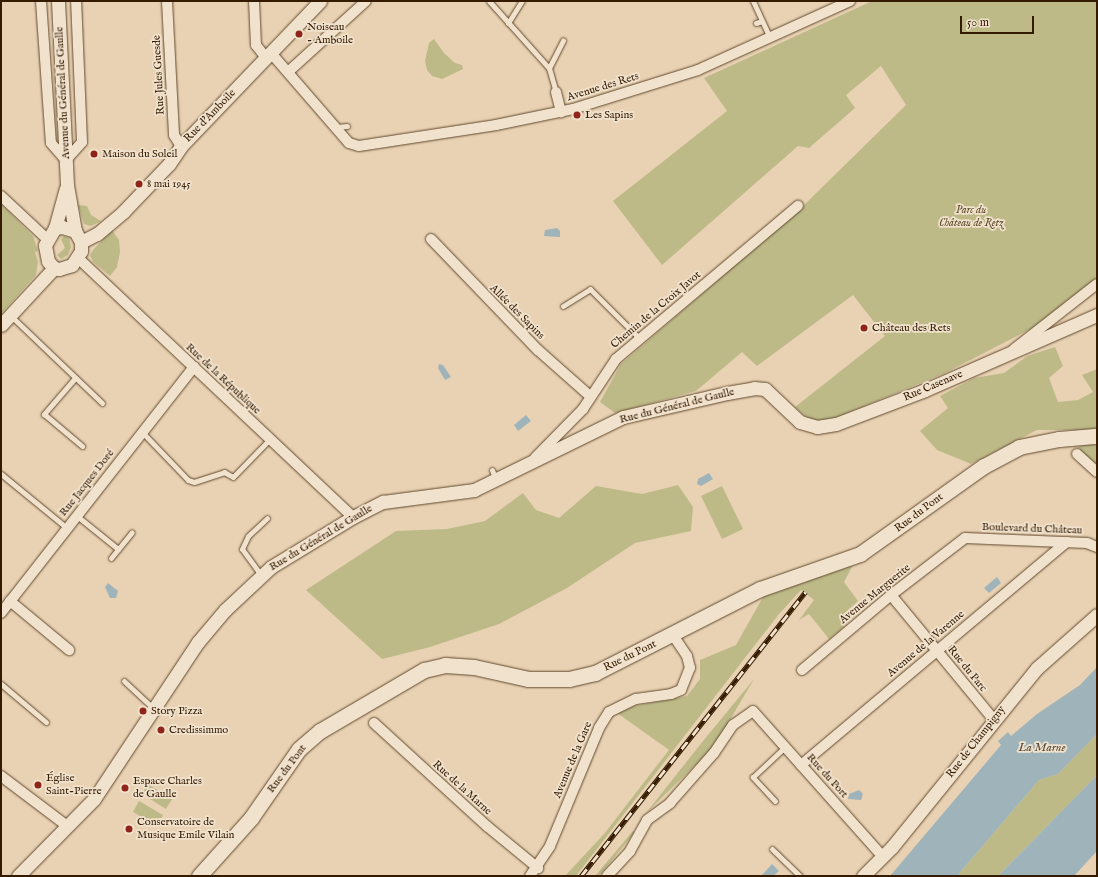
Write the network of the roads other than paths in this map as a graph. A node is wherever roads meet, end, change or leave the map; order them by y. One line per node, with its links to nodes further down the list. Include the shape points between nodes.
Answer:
1 (41, 1): 25 (street, via 51,144)
2 (58, 1): 25 (street, Avenue du Général de Gaulle)
3 (76, 1): 25 (street, via 82,142)
4 (167, 1): 24 (street, Rue Jules Guesde, via 174,135)
5 (254, 1): 17 (street, via 256,45)
6 (320, 1): 17 (street, Rue d'Amboile)
7 (366, 1): 19 (street)
8 (489, 1): 13 (lane)
9 (522, 1): 13 (lane)
10 (753, 1): 12 (lane)
11 (850, 1): 15 (street, Avenue des Rets)
12 (762, 21): 14 (lane); 15 (lane)
13 (508, 23): 18 (lane)
14 (756, 23)
15 (770, 39): 21 (street, Avenue des Rets, via 678,78)
16 (563, 40): 18 (lane)
17 (268, 55): 19 (street); 24 (street, Rue d'Amboile)
18 (549, 68): 20 (lane)
19 (288, 72): 23 (street)
20 (556, 92): 21 (street)
21 (561, 112): 23 (street, Avenue des Rets, via 496,125 359,146 349,143)
22 (347, 126): 23 (lane)
23 (336, 128)
24 (180, 146): 30 (street, Rue d'Amboile, via 169,164 123,212 97,234)
25 (66, 160): 26 (street, Avenue du Général de Gaulle)
26 (67, 185): 29 (street, Avenue du Général de Gaulle); 30 (street, Avenue du Général de Gaulle)
27 (1, 196): 29 (street)
28 (798, 206): 38 (street, Chemin de la Croix Javot)
29 (51, 234): 30 (street, via 68,228); 33 (street, via 45,252)
30 (78, 236): 32 (street)
31 (430, 240): 42 (street, Allée des Sapins, via 538,350)
32 (78, 258): 33 (street, via 64,269); 40 (street, Rue de la République)
33 (54, 268): 37 (street)
34 (1097, 284): 39 (street, via 1015,346)
35 (563, 306): 38 (lane, via 590,289)
36 (1097, 314): 39 (street, Rue Casenave)
37 (5, 320): 41 (lane)
38 (640, 339): 42 (street, Chemin de la Croix Javot, via 616,359)
39 (1013, 353): 43 (street, Rue Casenave, via 836,424 817,427 800,422)
40 (194, 367): 45 (street, Rue Jacques Doré); 47 (street, Rue de la République)
41 (75, 378): 44 (lane); 48 (lane, via 44,414)
42 (590, 396): 50 (street, Chemin de la Croix Javot, via 584,409)
43 (773, 396): 50 (street, Rue du Général de Gaulle, via 765,389 754,388 624,417)
44 (102, 403)
45 (142, 432): 47 (lane, via 188,480 194,482 224,472 233,476); 53 (street, Rue Jacques Doré)
46 (1097, 436): 68 (main road, Rue du Pont, via 1059,438 1019,448 980,468 860,554 760,589)
47 (270, 439): 54 (street, Rue de la République)
48 (82, 446)
49 (1077, 454): 51 (street)
50 (528, 464): 54 (street, Rue du Général de Gaulle, via 494,475 460,493 383,502)
51 (1097, 472)
52 (1, 474): 56 (lane)
53 (77, 516): 56 (street, Rue Jacques Doré); 61 (lane)
54 (353, 516): 63 (street, Rue du Général de Gaulle)
55 (267, 518): 63 (lane, via 248,536 242,549)
56 (67, 528): 65 (street, Rue Jacques Doré)
57 (132, 532): 61 (lane)
58 (965, 538): 59 (street, Boulevard du Château); 64 (street, Avenue Marguerite)
59 (1068, 542): 60 (street, Boulevard du Château); 70 (street, Avenue de la Varenne)
60 (1097, 546)
61 (118, 549): 62 (lane)
62 (111, 558)
63 (261, 574): 74 (street, Rue du Général de Gaulle, via 224,610 198,642)
64 (890, 595): 70 (street, Rue du Parc); 71 (street, Avenue Marguerite)
65 (10, 601): 66 (street, Rue Jacques Doré); 69 (street)
66 (1, 613)
67 (1097, 615): 75 (street, Rue de Champigny, via 1046,658)
68 (673, 634): 85 (street, Avenue de la Gare, via 687,656 690,668 681,690 636,699 609,712 599,728 550,846); 87 (main road, Rue du Pont, via 595,673 568,679 528,679 474,667 445,664 417,673 320,731 299,750 251,818)
69 (69, 650)
70 (937, 651): 75 (street, Rue du Parc); 79 (street, Avenue de la Varenne)
71 (802, 670)
72 (124, 681): 74 (lane)
73 (1, 684): 76 (lane)
74 (153, 708): 82 (street, Rue du Général de Gaulle, via 94,799)
75 (994, 720): 84 (street, Rue de Champigny)
76 (46, 722)
77 (374, 724): 85 (street, Rue de la Marne, via 482,822)
78 (785, 747): 79 (street, Rue du Port); 81 (lane, via 753,777); 89 (street, Rue du Port, via 753,711 733,725 714,753 670,803 646,820 630,851)
79 (801, 765): 84 (street, Rue du Port)
80 (1, 776): 82 (street)
81 (775, 801)
82 (67, 826): 86 (street, Rue du Général de Gaulle)
83 (772, 849): 90 (lane)
84 (883, 858): 91 (street, Rue de Champigny)
85 (538, 868): 88 (street, Avenue de la Gare)
86 (18, 876)
87 (199, 876)
88 (530, 876)
89 (608, 876)
90 (800, 876)
91 (863, 876)

